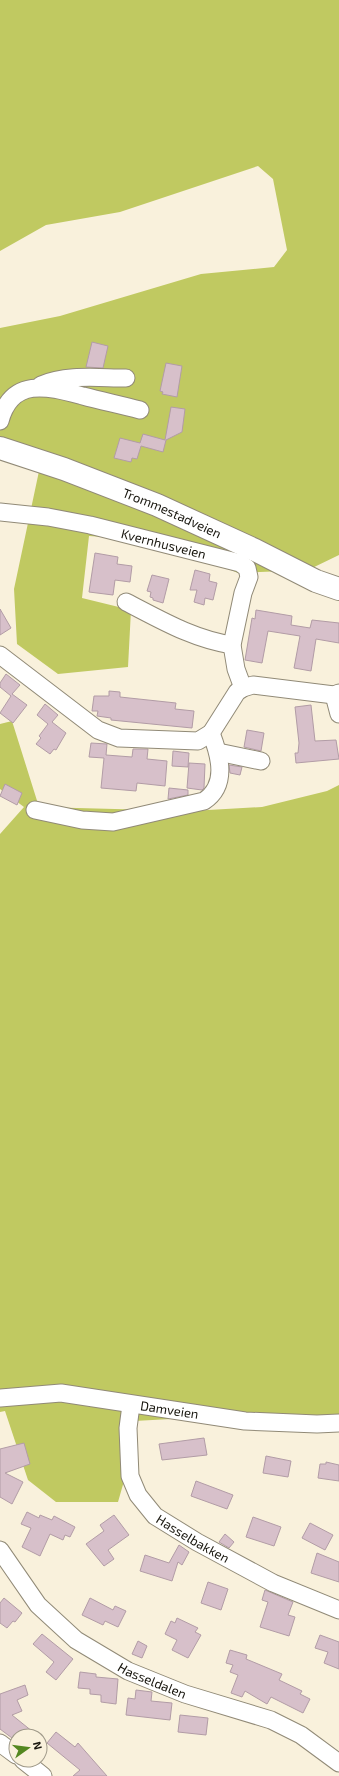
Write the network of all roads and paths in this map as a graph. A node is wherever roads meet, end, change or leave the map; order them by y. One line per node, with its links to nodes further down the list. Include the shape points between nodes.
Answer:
1 (126, 378): 2 (street, via 68,378)
2 (37, 387): 3 (street); 4 (street, via 56,389)
3 (3, 401): 5 (street)
4 (140, 410)
5 (0, 421)
6 (0, 448): 8 (main road, Trommestadveien, via 64,469 157,505 316,581)
7 (0, 512): 10 (street, Kvernhusveien, via 90,525 240,563 247,568 248,577)
8 (339, 589)
9 (126, 602): 10 (street, via 186,632 214,642)
10 (232, 645): 12 (street, Kvernhusveien, via 236,669)
11 (0, 656): 15 (street, via 98,730 119,738 198,741)
12 (243, 688): 13 (street, via 262,685); 15 (street, via 232,699)
13 (337, 694): 14 (street)
14 (339, 714)
15 (211, 733): 16 (street)
16 (218, 752): 17 (street); 18 (street, via 221,766 218,786 212,796 204,801 113,822 82,820)
17 (261, 761)
18 (35, 810)
19 (0, 1398): 20 (street, Damveien, via 61,1393)
20 (131, 1405): 21 (street, Damveien, via 245,1421); 23 (street, Hasselbakken, via 128,1428 130,1476 138,1495 155,1516 196,1542 273,1583)
21 (339, 1423)
22 (0, 1550): 24 (street, Hasseldalen, via 38,1605 76,1640 128,1671 184,1694 271,1720 301,1735)
23 (339, 1610)
24 (339, 1763)
25 (33, 1768): 26 (street)
26 (43, 1776)

